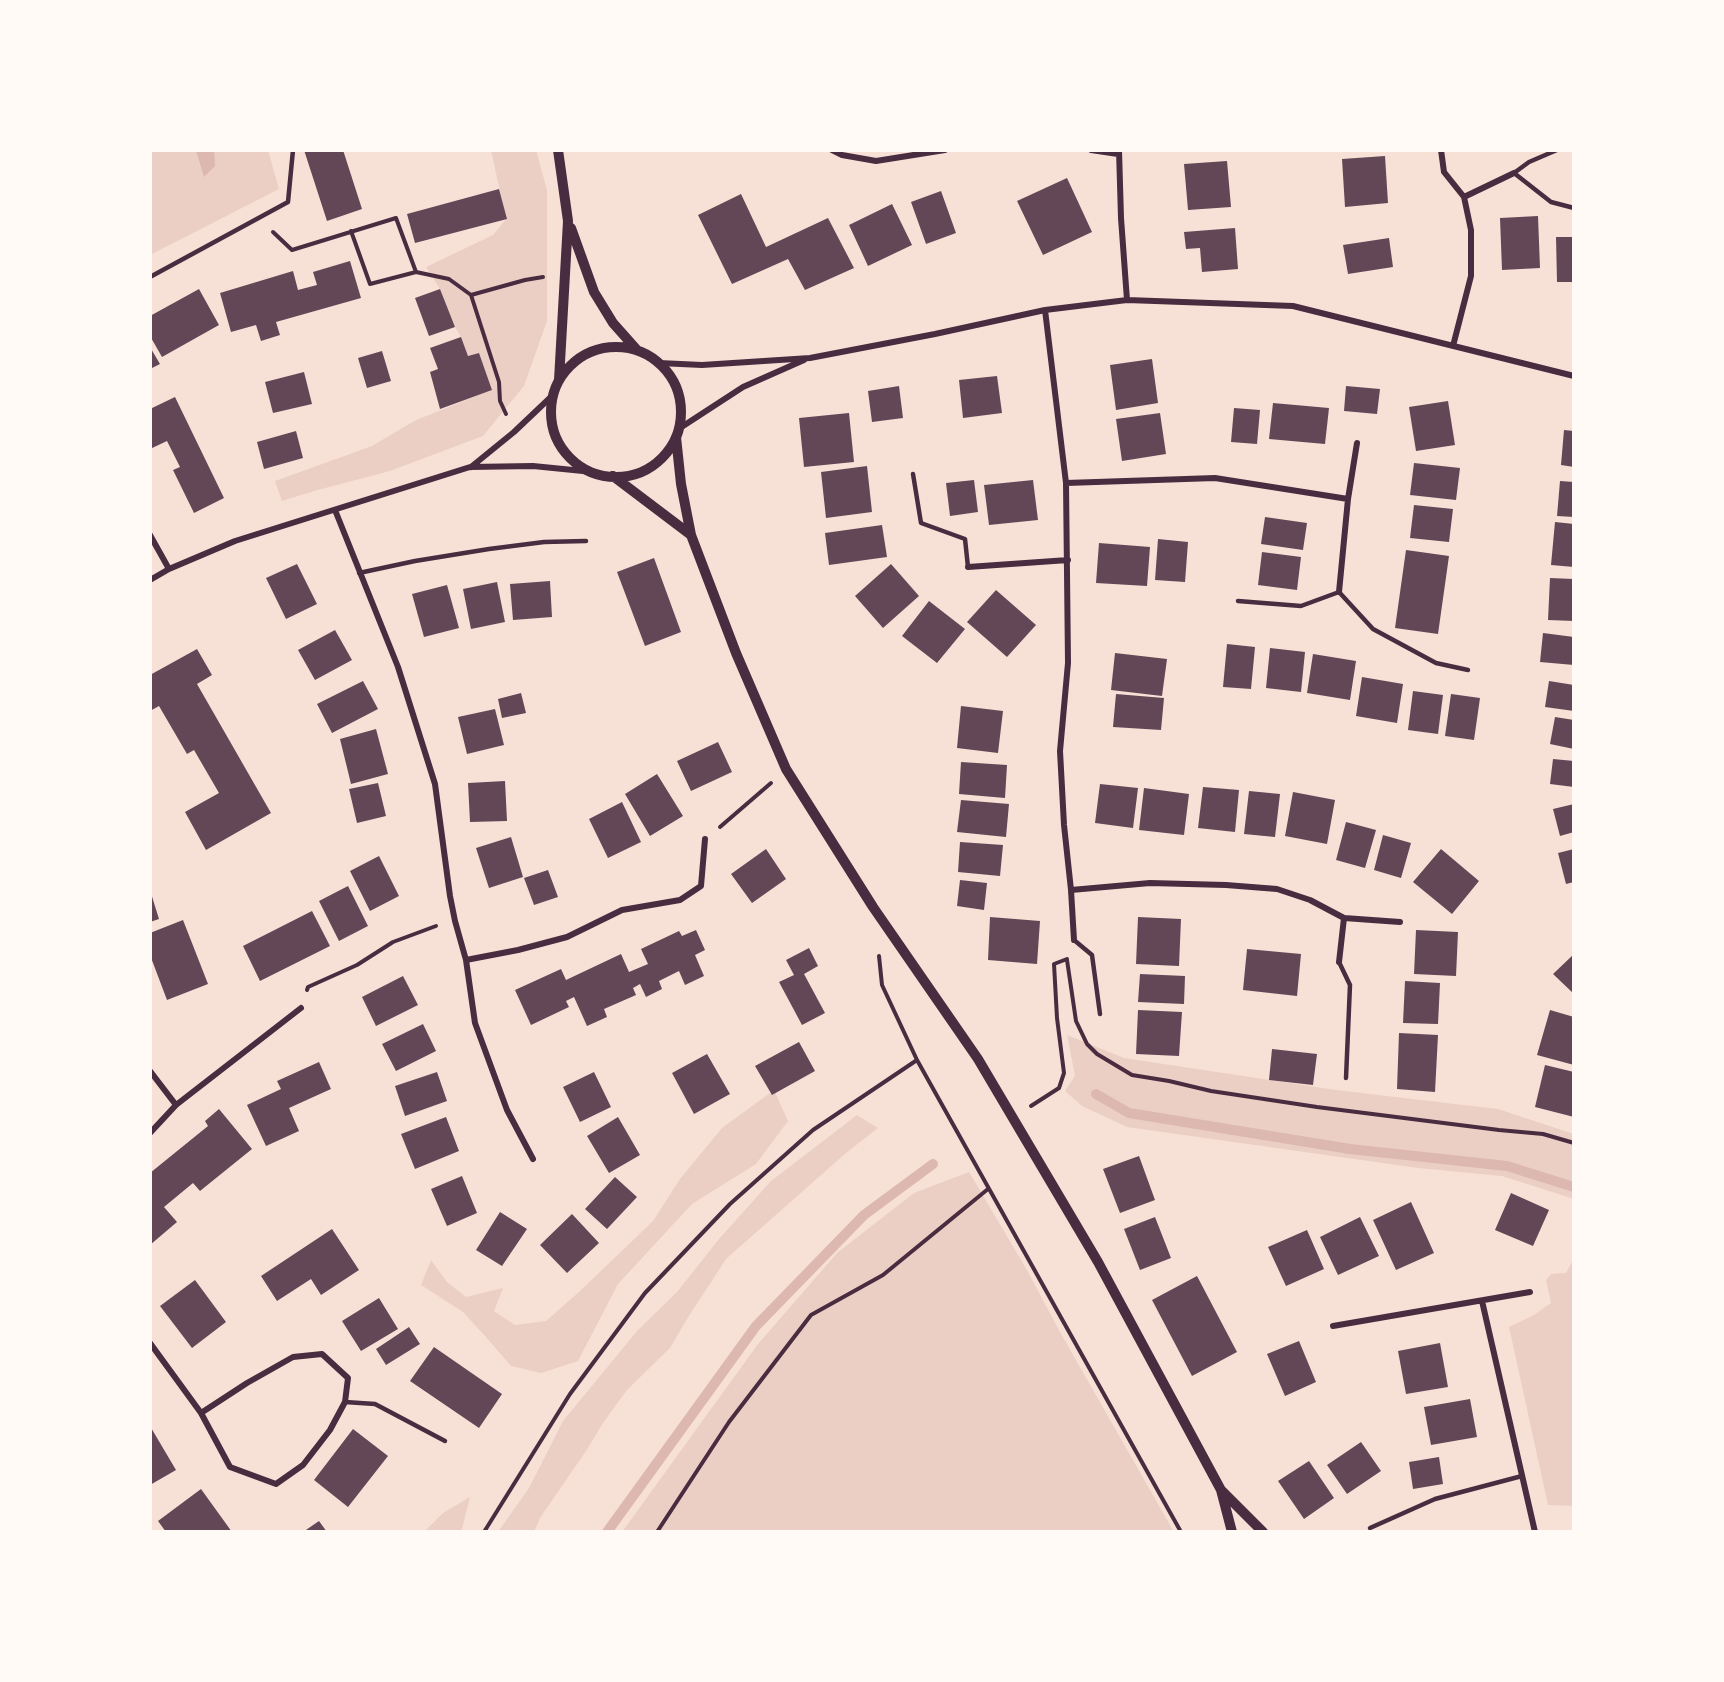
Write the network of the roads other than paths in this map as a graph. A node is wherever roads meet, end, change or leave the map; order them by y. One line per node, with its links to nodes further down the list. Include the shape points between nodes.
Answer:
1 (293, 150): 13 (lane, via 288,202)
2 (558, 150): 12 (street)
3 (832, 150): 4 (street, via 876,161)
4 (945, 150)
5 (1091, 150): 8 (street)
6 (1441, 150): 10 (street, via 1444,172)
7 (1557, 150): 9 (lane)
8 (1119, 152): 14 (street)
9 (1514, 173): 10 (street); 11 (lane, via 1551,202)
10 (1464, 196): 16 (street, via 1472,230 1471,276)
11 (1574, 208)
12 (568, 221): 17 (street, via 594,292 613,323); 21 (street)
13 (150, 277)
14 (1127, 300): 15 (street); 16 (street, via 1293,306)
15 (1045, 310): 18 (street); 29 (street)
16 (1453, 346): 20 (street)
17 (637, 350): 19 (street); 21 (street, via 594,350 581,356)
18 (810, 358): 19 (street, via 702,365); 23 (street, via 743,387)
19 (659, 363): 23 (street, via 678,389 682,416)
20 (1574, 375)
21 (559, 380): 22 (street)
22 (553, 394): 25 (street); 26 (street, via 551,416 556,436 567,454)
23 (678, 433): 28 (street, via 653,466 634,474); 33 (street, via 681,484)
24 (1358, 442): 30 (street)
25 (470, 467): 26 (street, via 533,466); 31 (street)
26 (593, 472): 28 (street)
27 (913, 474): 36 (lane, via 921,523 965,539)
28 (613, 476): 33 (street)
29 (1066, 483): 30 (street, via 1215,478); 35 (street)
30 (1348, 499): 40 (street)
31 (335, 510): 37 (street, via 235,541); 38 (street)
32 (150, 535): 37 (street)
33 (691, 535): 65 (street, via 786,769 867,897 978,1059 1098,1262)
34 (586, 541): 38 (lane, via 489,549)
35 (1068, 560): 36 (street); 44 (street, via 1068,663 1060,751)
36 (968, 567)
37 (169, 569): 39 (street)
38 (359, 573): 48 (street, via 398,667 435,784 455,921)
39 (150, 580)
40 (1339, 592): 41 (lane, via 1301,606); 42 (lane, via 1373,630 1436,663)
41 (1238, 601)
42 (1468, 670)
43 (705, 839): 48 (street, via 701,886 680,900 622,910 567,936)
44 (1071, 890): 45 (street, via 1150,884 1277,889 1310,900); 47 (street)
45 (1344, 918): 46 (street); 49 (street)
46 (1400, 922)
47 (1074, 940): 51 (lane, via 1092,955)
48 (466, 960): 56 (street, via 475,1023 507,1110)
49 (1339, 962): 53 (lane, via 1350,985)
50 (301, 1008): 54 (street)
51 (1100, 1014)
52 (150, 1071): 54 (street)
53 (1346, 1078)
54 (176, 1105): 55 (street)
55 (150, 1133)
56 (533, 1159)
57 (1530, 1292): 58 (street)
58 (1482, 1300): 59 (street); 64 (street)
59 (1333, 1326)
60 (150, 1343): 62 (street)
61 (345, 1401): 62 (street, via 348,1378 322,1354 293,1356); 62 (street, via 330,1430 303,1465 276,1484 230,1467); 63 (lane, via 375,1404)
62 (201, 1413)
63 (445, 1441)
64 (1522, 1476): 66 (lane, via 1434,1499); 69 (street)
65 (1221, 1490): 67 (street); 68 (street)
66 (1370, 1528)
67 (1232, 1532)
68 (1263, 1532)
69 (1535, 1532)

